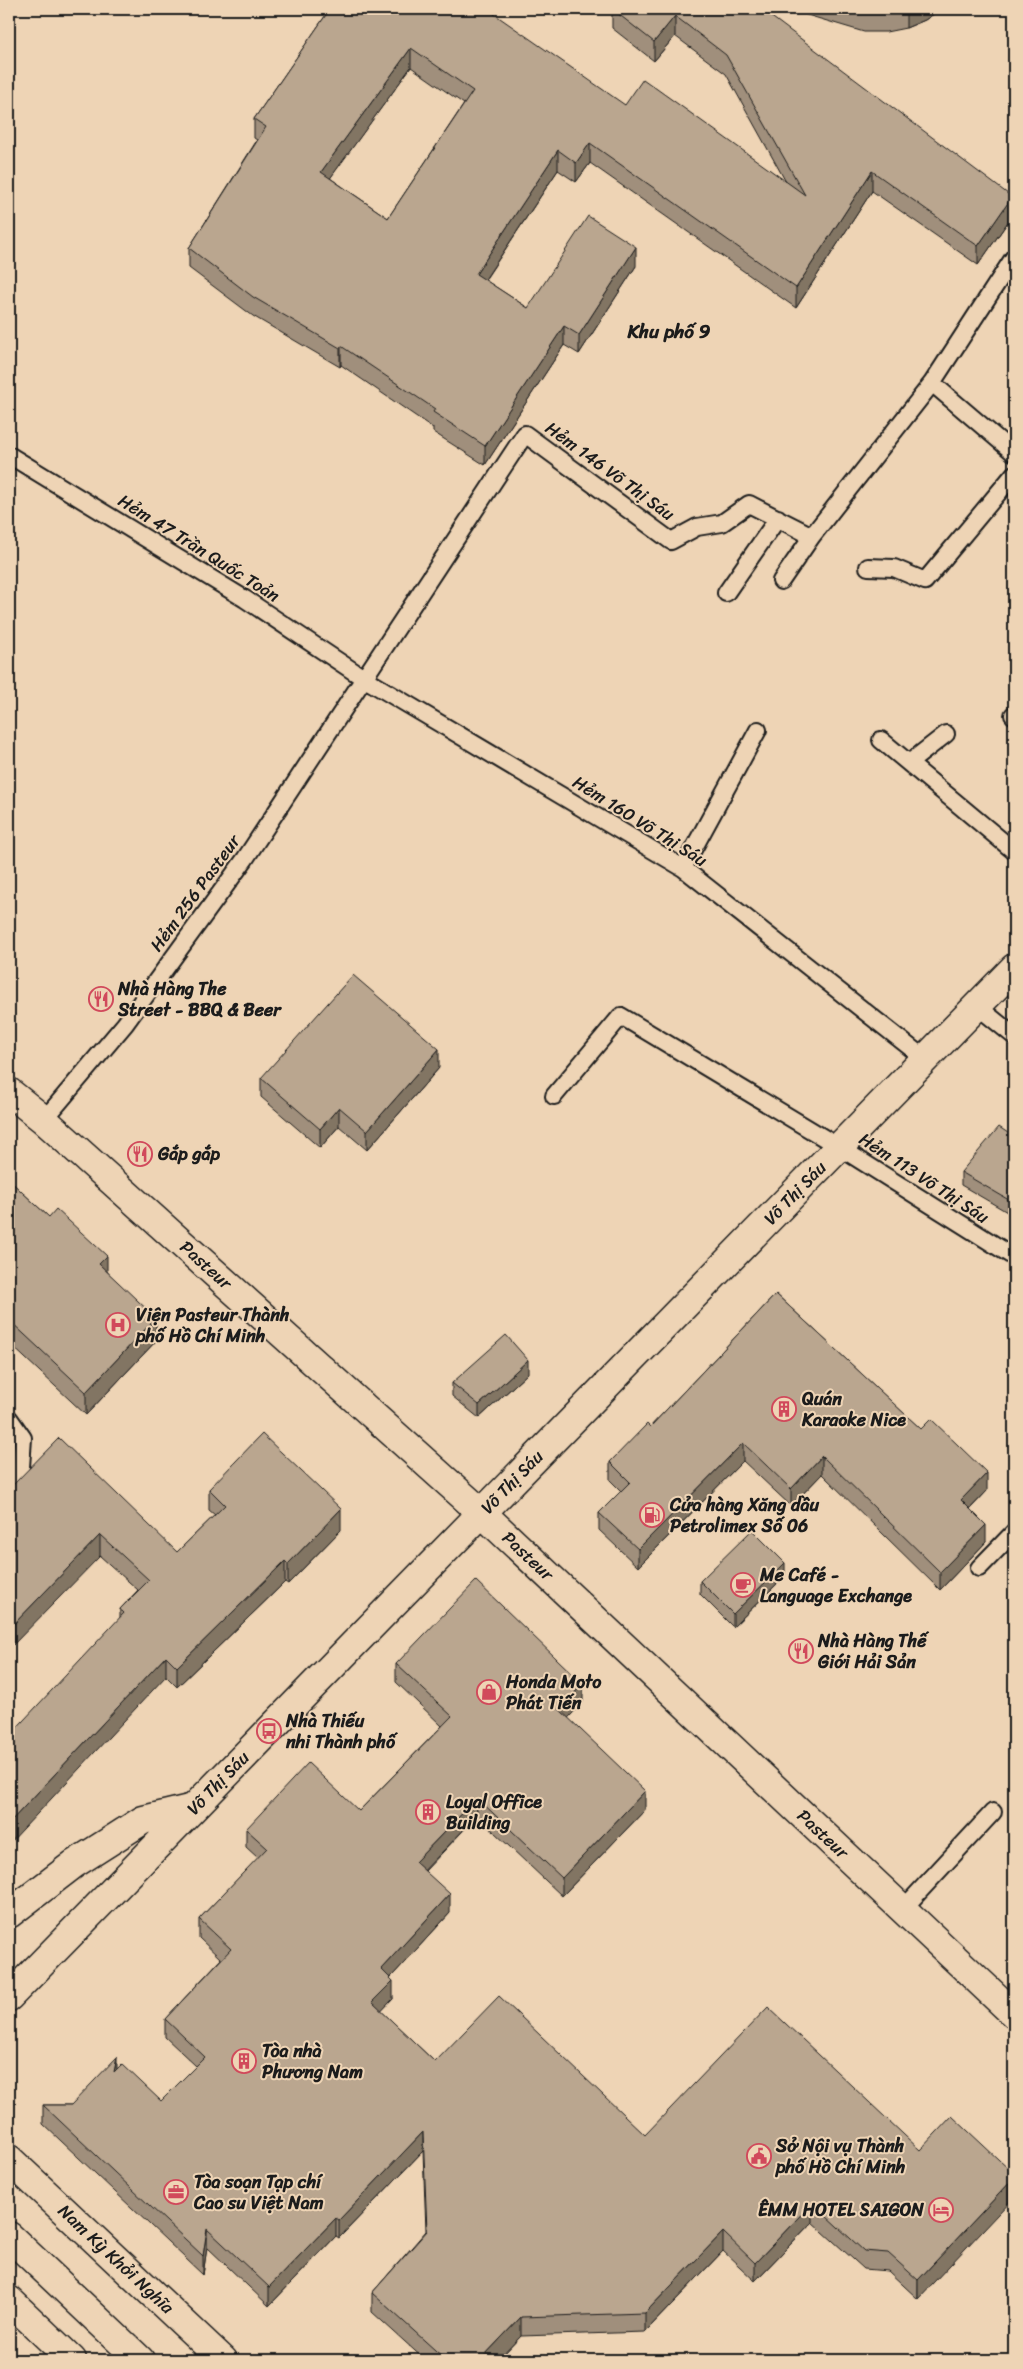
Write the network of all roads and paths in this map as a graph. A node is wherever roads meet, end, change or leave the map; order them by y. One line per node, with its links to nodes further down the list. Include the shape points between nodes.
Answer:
1 (1014, 257): 2 (lane)
2 (932, 383): 3 (lane); 7 (lane)
3 (1014, 453)
4 (9, 455): 11 (lane, Hẻm 47 Trần Quốc Toản, via 246,599)
5 (1014, 474): 8 (lane, via 925,581 894,568)
6 (778, 518): 7 (lane, Hẻm 146 Võ Thị Sáu); 10 (lane); 11 (lane, Hẻm 146 Võ Thị Sáu, via 749,504 722,523 697,527 671,541 525,434)
7 (812, 536): 9 (lane)
8 (868, 567)
9 (781, 581)
10 (726, 593)
11 (365, 679): 17 (lane, Hẻm 160 Võ Thị Sáu); 24 (lane, Hẻm 256 Pasteur, via 245,859 131,1016)
12 (758, 730): 17 (lane)
13 (946, 734): 15 (lane)
14 (881, 740): 15 (lane)
15 (909, 763): 16 (lane)
16 (1014, 852)
17 (683, 868): 21 (lane, Hẻm 160 Võ Thị Sáu)
18 (1014, 968): 19 (main road, Võ Thị Sáu)
19 (977, 1006): 20 (lane); 21 (main road, Võ Thị Sáu)
20 (1014, 1036)
21 (925, 1059): 25 (main road, Võ Thị Sáu)
22 (9, 1092): 24 (main road, Pasteur)
23 (554, 1096): 25 (lane, Hẻm 113 Võ Thị Sáu, via 621,1016)
24 (44, 1120): 29 (main road, Pasteur)
25 (839, 1147): 26 (lane, Hẻm 113 Võ Thị Sáu); 29 (main road, Võ Thị Sáu)
26 (1014, 1257)
27 (9, 1418): 28 (lane, via 23,1438 21,1467)
28 (9, 1481)
29 (482, 1513): 32 (main road, Võ Thị Sáu); 34 (main road, Pasteur)
30 (1014, 1532): 31 (lane)
31 (979, 1568)
32 (193, 1808): 35 (main road, via 143,1820 74,1864); 36 (main road, Võ Thị Sáu)
33 (993, 1812): 34 (lane)
34 (903, 1909): 37 (main road, Pasteur)
35 (9, 1914)
36 (9, 1997)
37 (1014, 2014)
38 (9, 2159): 43 (main road, Nam Kỳ Khởi Nghĩa)
39 (9, 2236): 42 (main road)
40 (9, 2300): 41 (main road)
41 (72, 2360)
42 (140, 2360)
43 (223, 2360)

